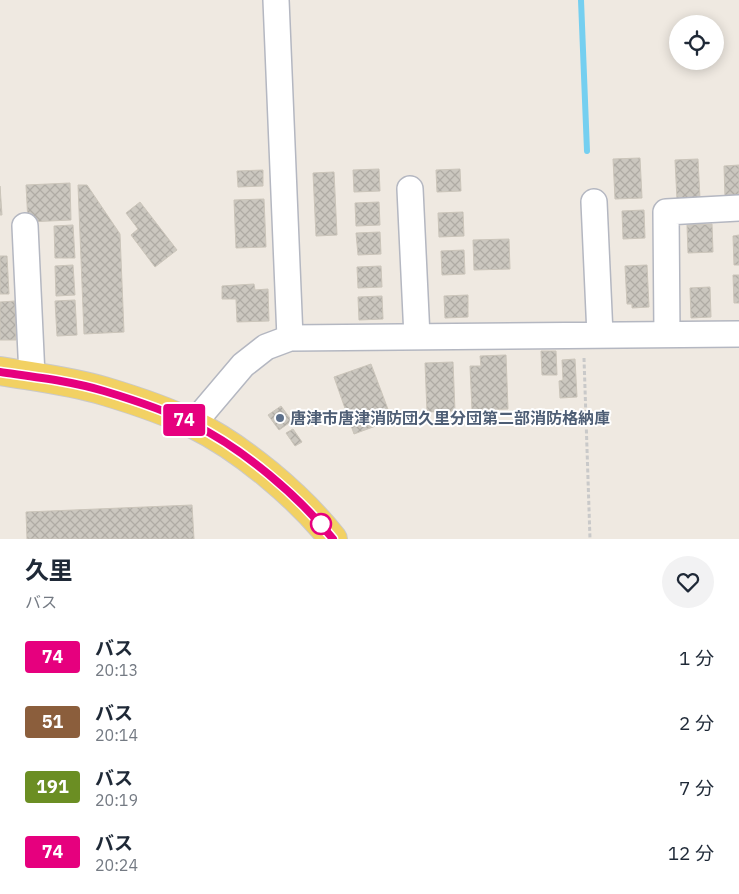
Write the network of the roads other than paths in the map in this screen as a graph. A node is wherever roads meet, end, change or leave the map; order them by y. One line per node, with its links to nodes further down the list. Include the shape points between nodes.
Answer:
1 (276, 0): 10 (street)
2 (410, 189): 9 (street)
3 (594, 202): 8 (street)
4 (739, 208): 6 (street, via 666,212)
5 (25, 226): 12 (street)
6 (668, 334): 7 (street); 8 (street)
7 (739, 334)
8 (591, 335): 9 (street)
9 (416, 337): 10 (street)
10 (290, 338): 13 (street, via 266,347 243,365)
11 (0, 372): 12 (main road)
12 (32, 376): 13 (main road, via 103,390)
13 (194, 424): 14 (main road, via 262,470 319,521)
14 (333, 539)

